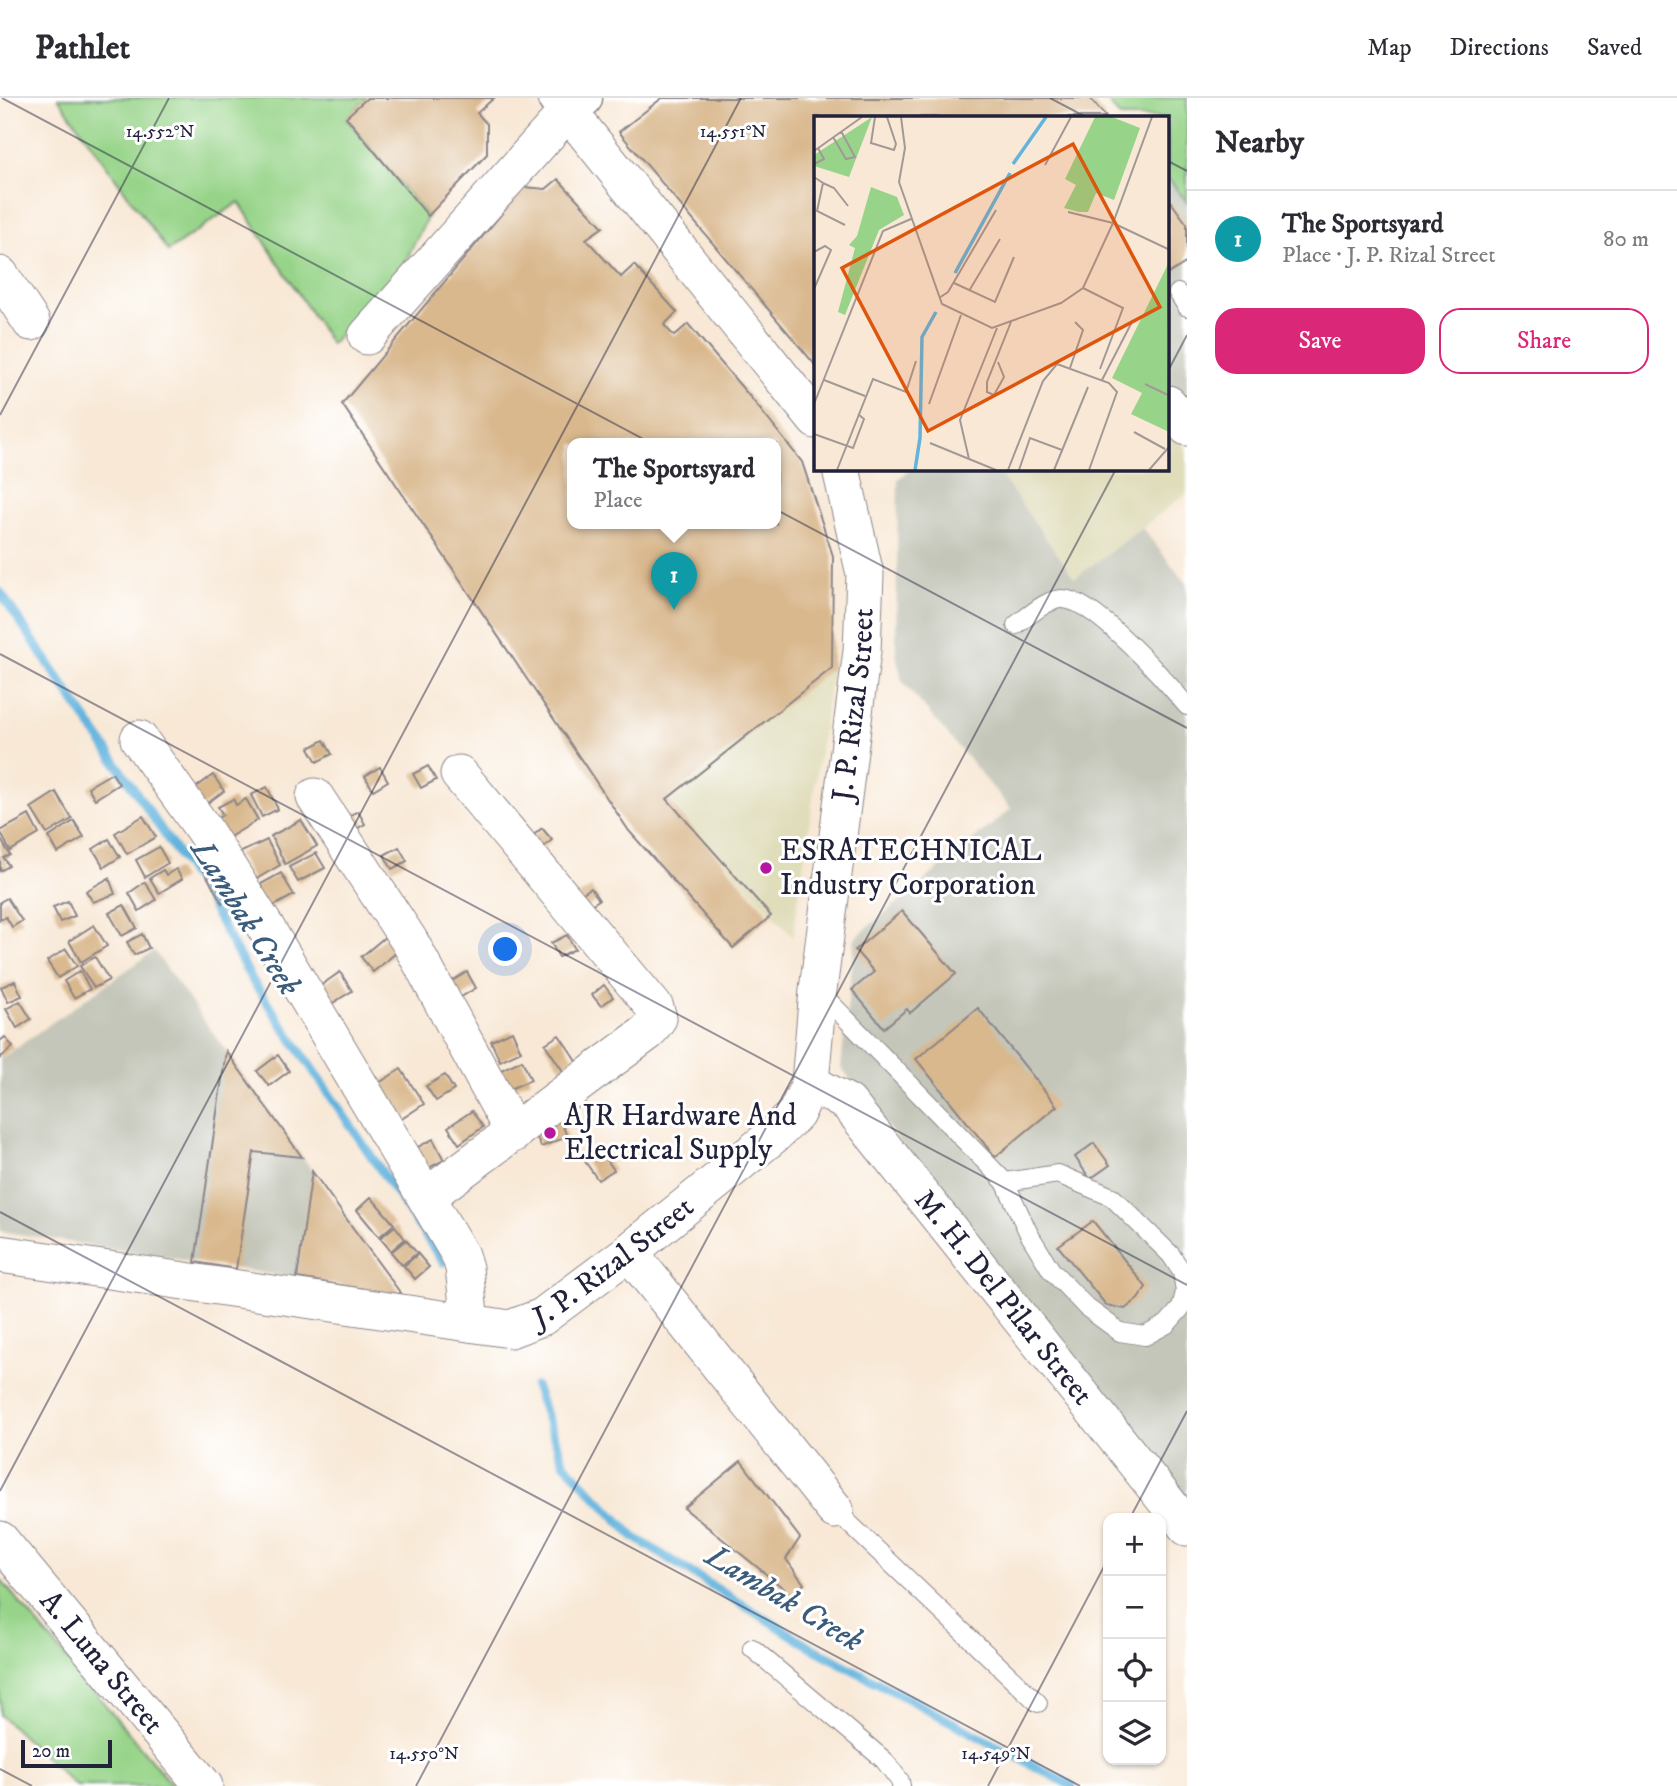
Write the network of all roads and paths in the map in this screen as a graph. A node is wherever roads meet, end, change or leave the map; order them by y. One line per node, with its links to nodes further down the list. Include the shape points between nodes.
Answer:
1 (569, 102): 4 (street); 6 (street)
2 (0, 275): 3 (street)
3 (31, 322)
4 (368, 337)
5 (1170, 406): 7 (street)
6 (814, 417)
7 (1187, 427)
8 (846, 471): 14 (street, J. P. Rizal Street, via 865,574 862,651)
9 (1016, 625): 10 (lane, via 1062,599 1084,605)
10 (1187, 706)
11 (138, 739): 18 (street, via 204,830)
12 (459, 774): 16 (street, via 655,1008 658,1018 648,1032)
13 (315, 797): 16 (street, via 410,942)
14 (818, 990): 15 (street, J. P. Rizal Street); 17 (lane)
15 (810, 1083): 19 (street, J. P. Rizal Street, via 796,1114 775,1134); 23 (street, M. H. Del Pilar Street, via 848,1103)
16 (514, 1133): 18 (street)
17 (1005, 1182): 17 (lane, via 1051,1270 1111,1326 1145,1336 1167,1324 1181,1308 1185,1293 1182,1272 1171,1255 1112,1197 1058,1174)
18 (426, 1197): 21 (street, via 460,1255)
19 (629, 1252): 21 (street, J. P. Rizal Street, via 542,1317 510,1329); 22 (street)
20 (0, 1254): 21 (street, J. P. Rizal Street)
21 (470, 1323)
22 (835, 1510): 26 (lane)
23 (1187, 1527)
24 (0, 1540): 27 (street, A. Luna Street)
25 (752, 1648): 28 (lane, via 884,1760)
26 (1038, 1703)
27 (204, 1786)
28 (901, 1786)

